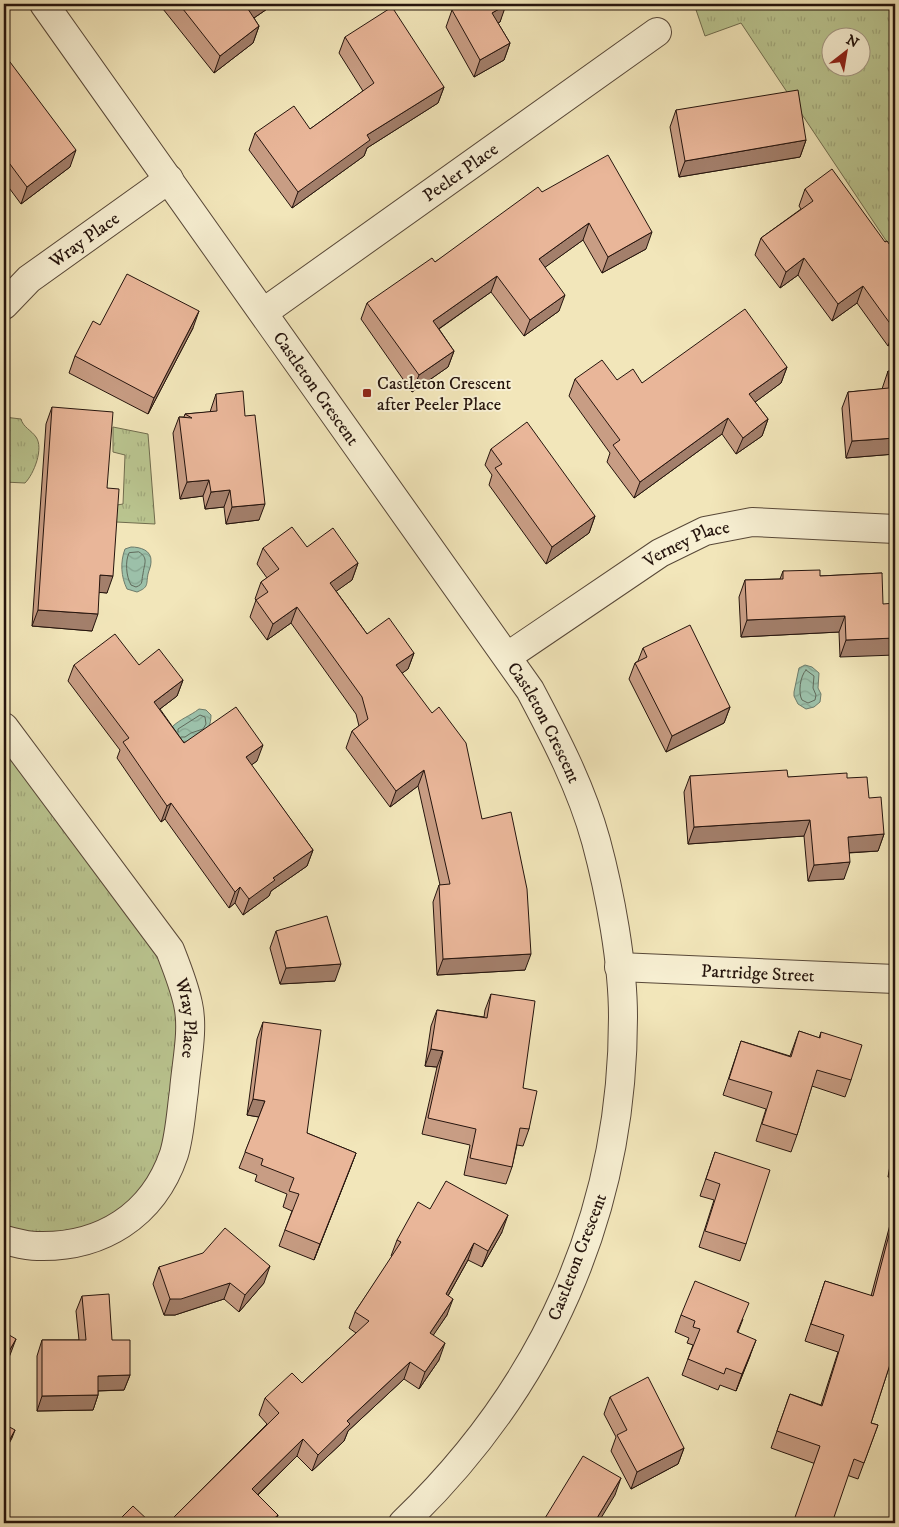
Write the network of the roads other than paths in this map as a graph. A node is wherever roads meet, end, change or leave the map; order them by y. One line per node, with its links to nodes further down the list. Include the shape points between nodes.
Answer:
1 (44, 4): 3 (street, Castleton Crescent)
2 (657, 32): 5 (street, Peeler Place)
3 (169, 179): 4 (street, Wray Place, via 29,279); 5 (street, Castleton Crescent)
4 (4, 305)
5 (264, 312): 7 (street, Castleton Crescent)
6 (895, 529): 7 (street, Verney Place, via 752,522 705,531 660,553)
7 (508, 656): 9 (street, Castleton Crescent, via 568,762 596,840 614,924)
8 (4, 727): 11 (street, Wray Place, via 170,950 189,1006 189,1036 180,1127 174,1154 163,1180 149,1199 131,1217 88,1241 35,1246)
9 (619, 967): 10 (street, Partridge Street); 12 (street, Castleton Crescent, via 623,1016 620,1099 604,1189 590,1233 555,1320 508,1401 450,1475)
10 (895, 979)
11 (4, 1240)
12 (403, 1523)

